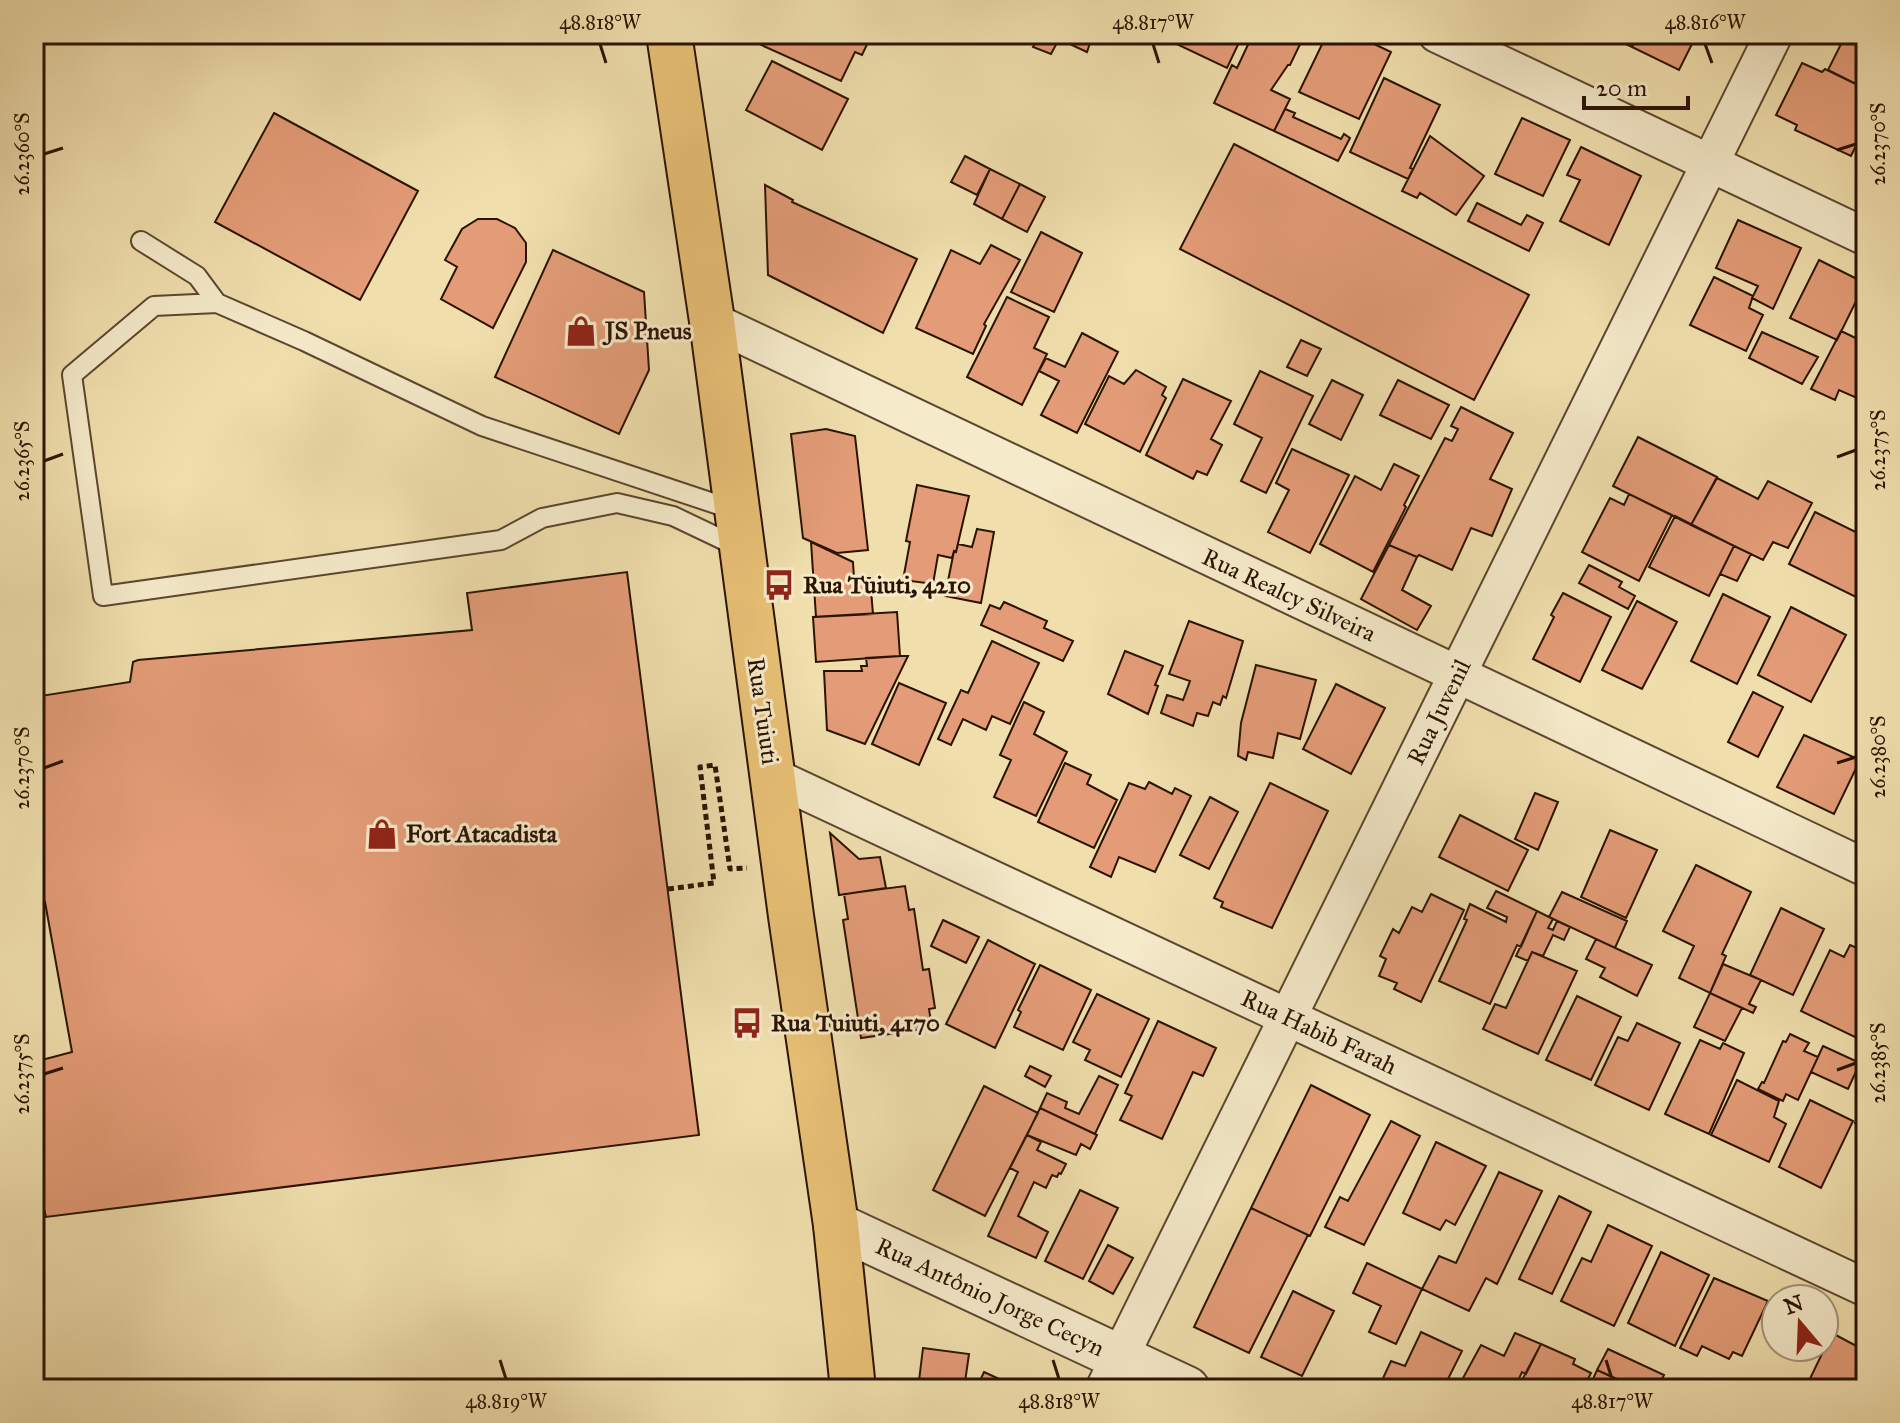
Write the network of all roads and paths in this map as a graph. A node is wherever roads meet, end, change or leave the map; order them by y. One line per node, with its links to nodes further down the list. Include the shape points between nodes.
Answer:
1 (669, 34): 8 (main road, Rua Tuiuti)
2 (1437, 34): 4 (street)
3 (1774, 34): 4 (street, Rua Juvenil)
4 (1710, 163): 5 (street); 10 (street, Rua Juvenil)
5 (1866, 237)
6 (141, 241): 7 (lane, via 197,276)
7 (217, 303): 9 (lane, via 482,426); 9 (lane, via 154,306 72,375 103,596 501,540 542,518 617,503)
8 (712, 321): 9 (main road, Rua Tuiuti); 10 (street, Rua Realcy Silveira)
9 (738, 529): 11 (main road, Rua Tuiuti)
10 (1457, 675): 13 (street, Rua Realcy Silveira); 15 (street, Rua Juvenil)
11 (772, 776): 12 (main road, Rua Tuiuti); 15 (street, Rua Habib Farah)
12 (784, 868): 14 (path, via 730,869 715,765 700,767 714,883); 16 (main road, Rua Tuiuti)
13 (1866, 868)
14 (668, 889)
15 (1288, 1017): 17 (street, Rua Habib Farah); 18 (street, Rua Juvenil)
16 (836, 1225): 18 (street, Rua Antônio Jorge Cecyn); 19 (main road, Rua Tuiuti)
17 (1866, 1288)
18 (1112, 1373): 20 (street, Rua Antônio Jorge Cecyn)
19 (853, 1389)
20 (1187, 1389)

